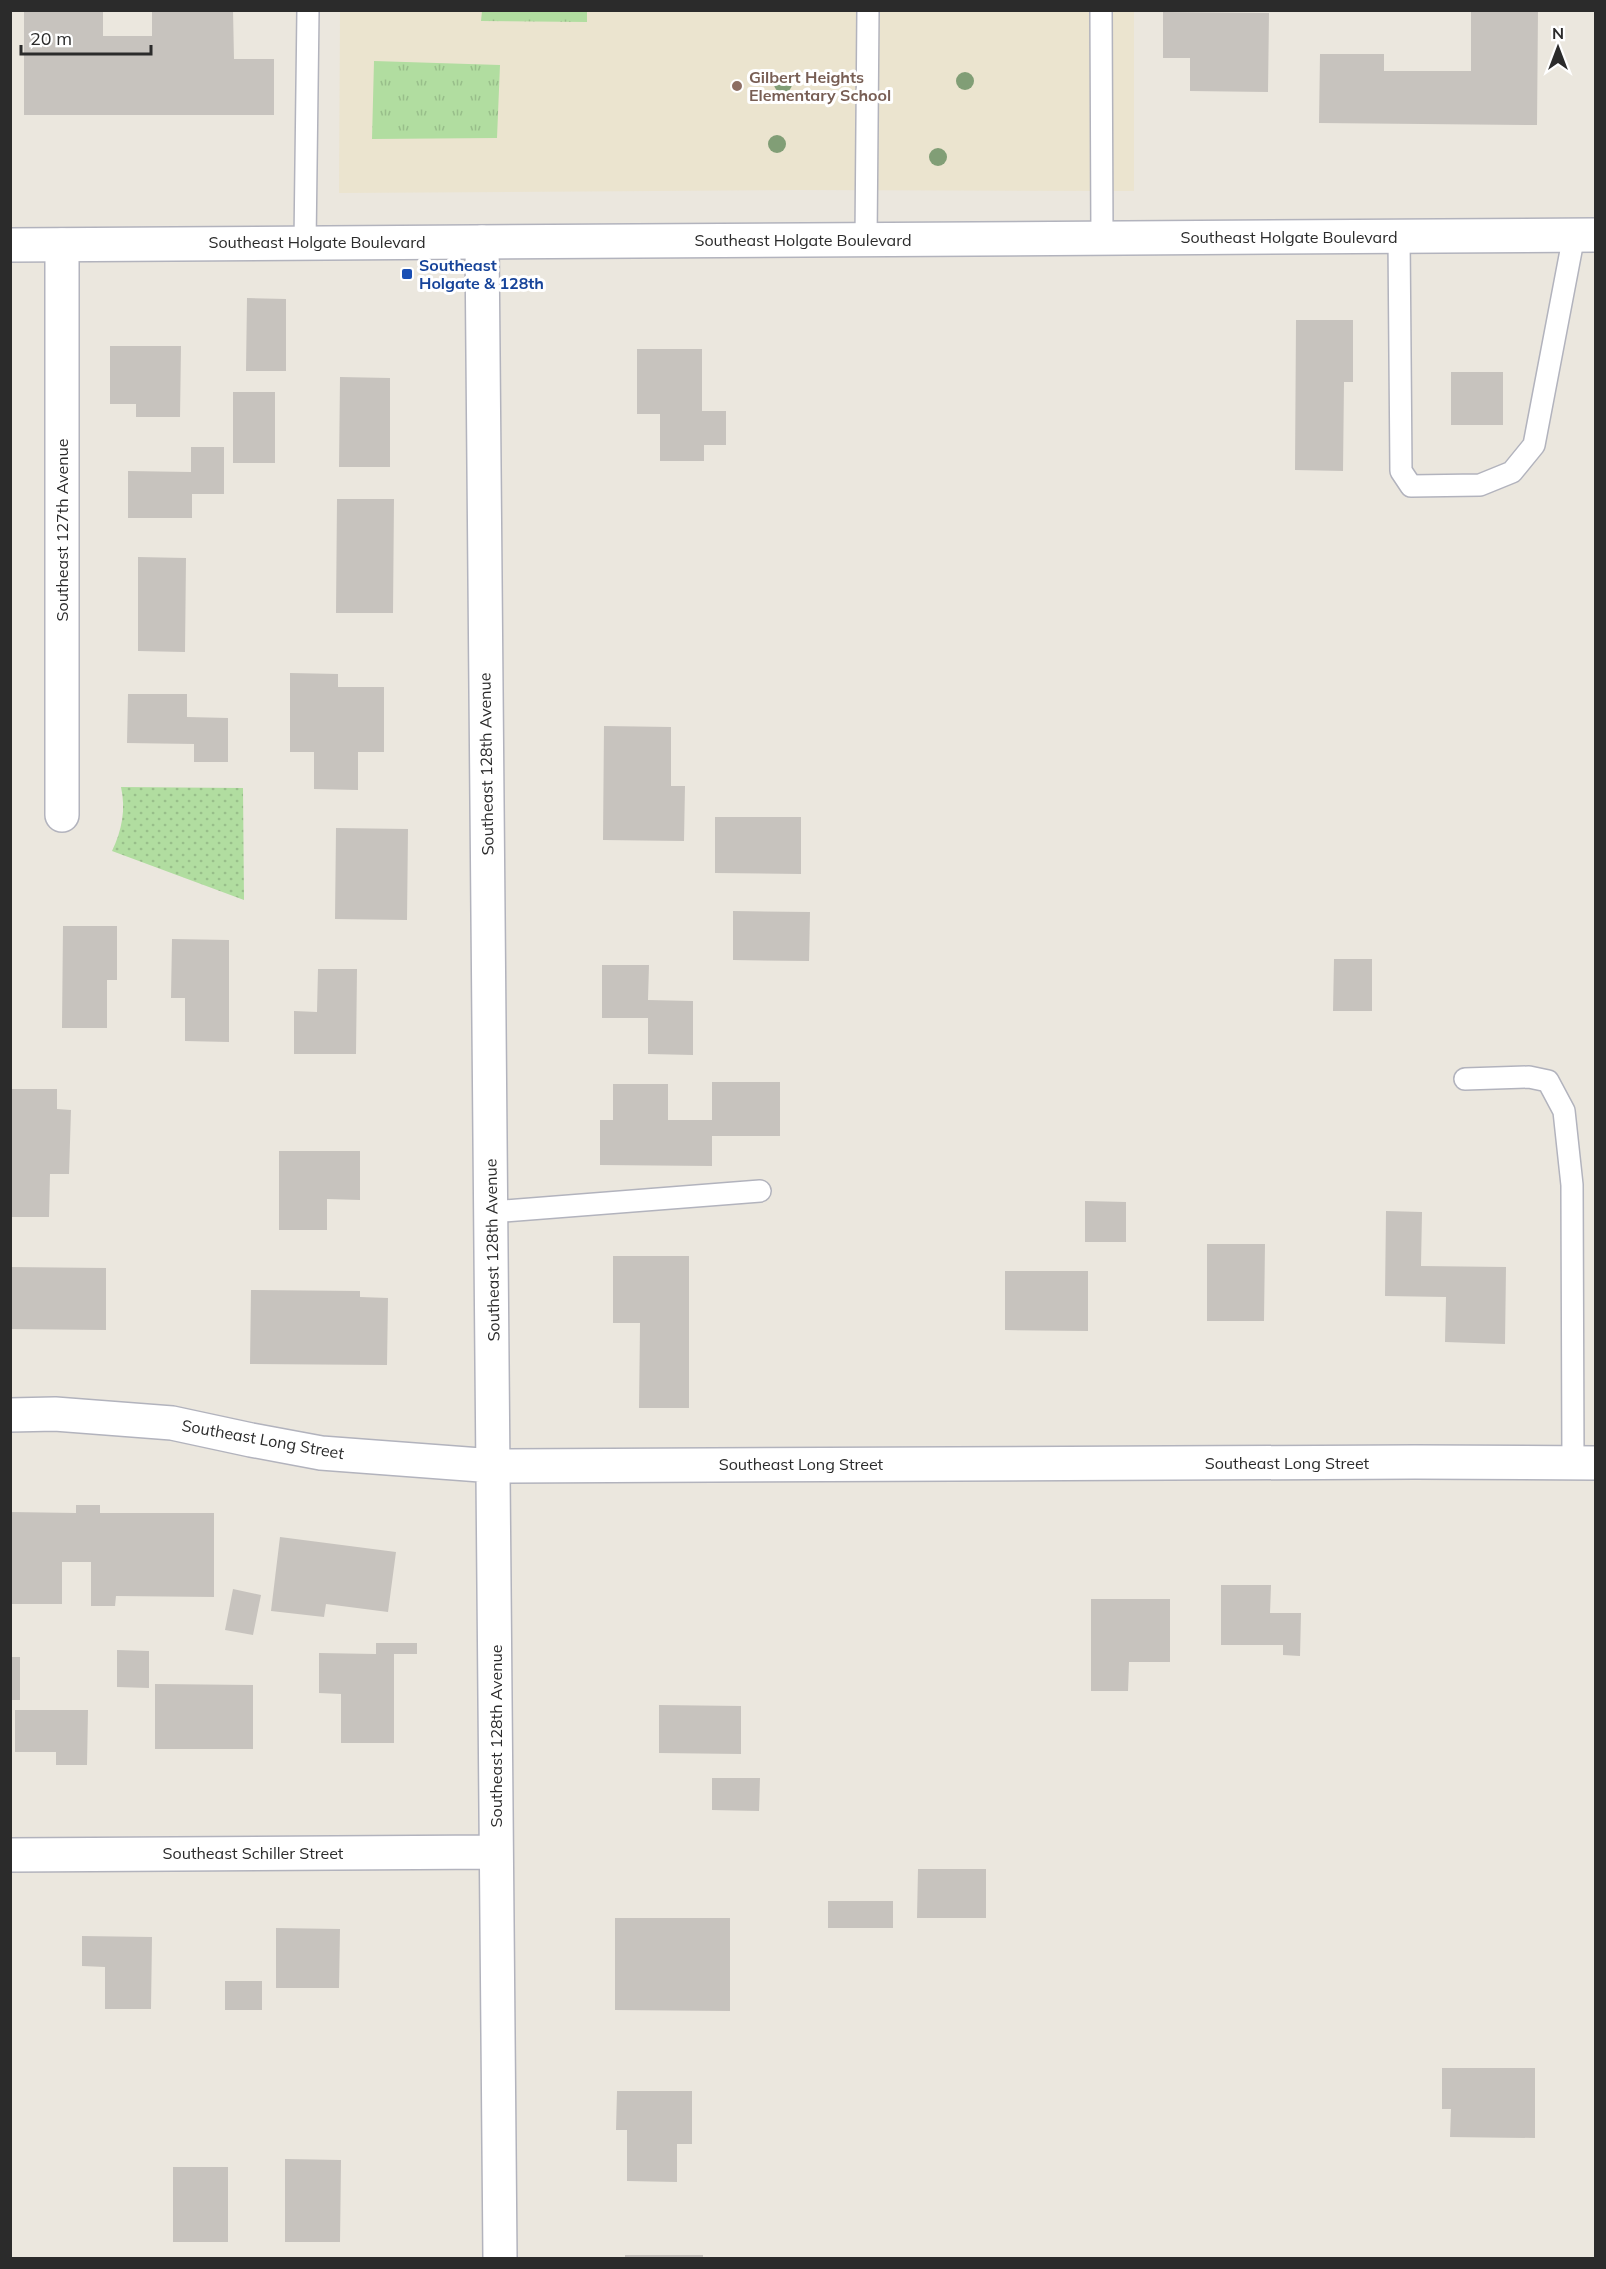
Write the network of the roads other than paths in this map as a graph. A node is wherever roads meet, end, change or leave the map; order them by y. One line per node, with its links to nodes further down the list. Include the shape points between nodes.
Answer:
1 (308, 10): 9 (lane)
2 (868, 10): 7 (lane)
3 (1101, 10): 6 (lane)
4 (1585, 235): 5 (street, Southeast Holgate Boulevard); 5 (lane, via 1534,445 1512,472 1480,485 1411,486 1401,471)
5 (1399, 237): 6 (street, Southeast Holgate Boulevard)
6 (1102, 238): 7 (street, Southeast Holgate Boulevard)
7 (866, 240): 8 (street, Southeast Holgate Boulevard)
8 (482, 242): 9 (street, Southeast Holgate Boulevard); 15 (street, Southeast 128th Avenue)
9 (305, 243): 11 (street, Southeast Holgate Boulevard)
10 (10, 245): 11 (street, Southeast Holgate Boulevard)
11 (62, 245): 12 (street, Southeast 127th Avenue)
12 (62, 815)
13 (1465, 1079): 17 (lane, via 1529,1077 1548,1082 1564,1111 1572,1185)
14 (760, 1191): 15 (lane)
15 (492, 1212): 18 (street, Southeast 128th Avenue)
16 (10, 1415): 18 (street, Southeast Long Street, via 55,1414 172,1423 321,1453)
17 (1584, 1463): 18 (street, Southeast Long Street)
18 (494, 1466): 19 (street, Southeast 128th Avenue)
19 (496, 1852): 20 (street, Southeast Schiller Street); 21 (street, Southeast 128th Avenue)
20 (10, 1855)
21 (500, 2259)

